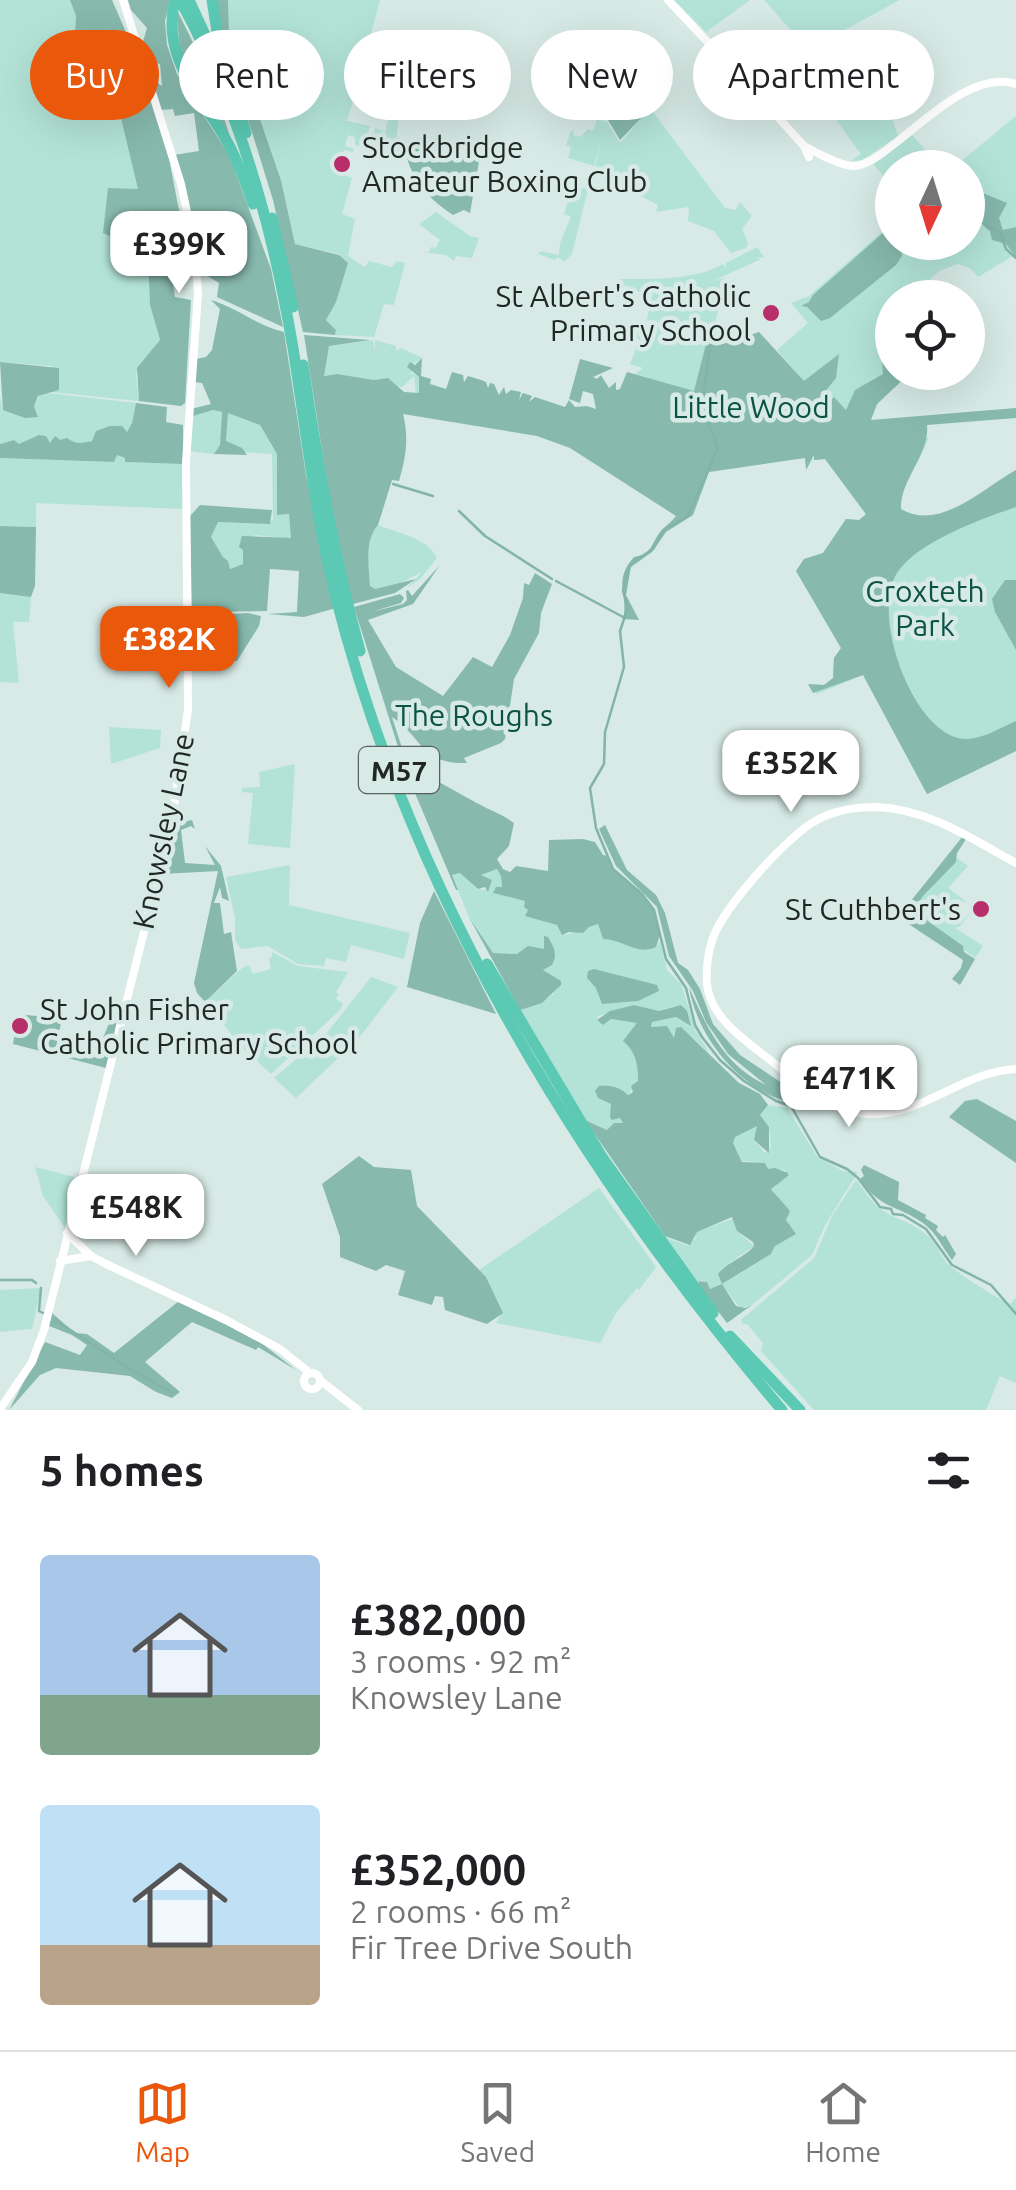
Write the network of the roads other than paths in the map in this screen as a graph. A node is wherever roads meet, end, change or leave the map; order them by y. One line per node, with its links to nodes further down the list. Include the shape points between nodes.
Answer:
1 (123, 0): 11 (main road, Knowsley Lane, via 195,249 186,462 188,710 172,820)
2 (189, 0): 7 (highway, M57)
3 (212, 0): 7 (highway, M57)
4 (668, 0): 6 (main road, via 814,155 855,166 973,87 995,80)
5 (176, 3): 8 (highway, M57, via 233,119); 8 (highway, M57, via 172,34 179,65 229,145)
6 (1016, 84)
7 (246, 132): 14 (highway, M57, via 289,287 343,590 399,770 505,998 602,1157)
8 (278, 274): 14 (highway, M57, via 336,595 393,775 489,986 535,1064 604,1175)
9 (1016, 864): 10 (main road, via 954,828 896,809 847,809 818,819 787,842 725,917 713,937 707,986 739,1035 838,1108 911,1110 977,1076)
10 (1016, 1070)
11 (67, 1233): 12 (main road); 13 (main road, Knowsley Lane)
12 (92, 1256): 13 (main road); 15 (main road, via 280,1349)
13 (60, 1261): 17 (main road, Knowsley Lane, via 38,1349)
14 (731, 1342): 19 (highway); 20 (highway, M57); 21 (highway, M57); 22 (highway)
15 (307, 1376): 16 (main road, via 316,1374); 16 (main road, via 308,1388)
16 (319, 1384): 18 (main road)
17 (0, 1409)
18 (358, 1410)
19 (774, 1410)
20 (782, 1410)
21 (790, 1410)
22 (800, 1410)

